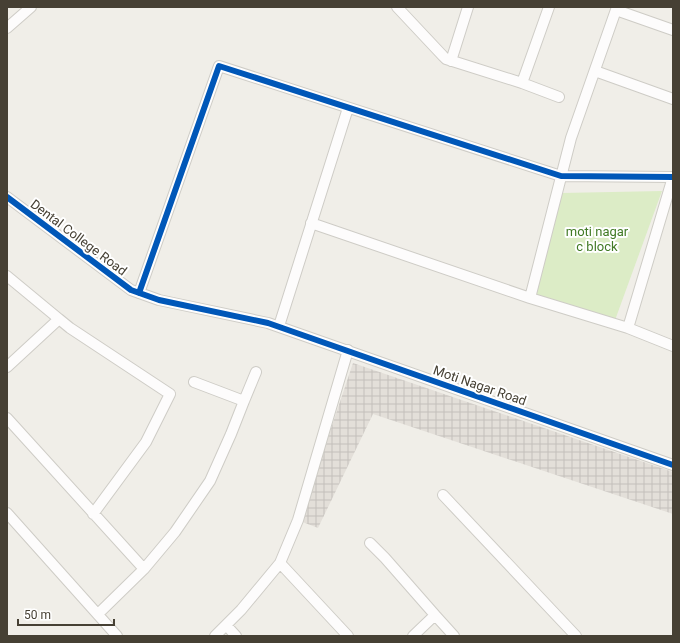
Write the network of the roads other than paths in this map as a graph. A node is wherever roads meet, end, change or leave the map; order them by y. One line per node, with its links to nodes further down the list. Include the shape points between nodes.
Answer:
1 (31, 7): 6 (street)
2 (398, 7): 8 (street, via 443,56)
3 (468, 7): 8 (street)
4 (549, 7): 10 (street)
5 (617, 9): 7 (street); 9 (street)
6 (7, 28)
7 (673, 30)
8 (451, 61): 10 (street)
9 (595, 71): 12 (street); 14 (street, via 571,138)
10 (522, 83): 11 (street)
11 (559, 97)
12 (673, 99)
13 (348, 108): 14 (street); 17 (street); 19 (street, via 218,66)
14 (561, 176): 15 (street); 20 (street)
15 (673, 177): 23 (street)
16 (7, 197): 19 (street, Dental College Road, via 131,290)
17 (311, 222): 20 (street); 22 (street)
18 (7, 276): 21 (street)
19 (139, 293): 22 (street, Dental College Road, via 159,300)
20 (530, 298): 23 (street)
21 (59, 319): 26 (street); 34 (street, via 170,394 146,442)
22 (278, 326): 25 (street, Moti Nagar Road)
23 (628, 328): 24 (street)
24 (673, 346)
25 (348, 350): 31 (street, Moti Nagar Road); 36 (street, via 298,520)
26 (7, 367)
27 (256, 372): 29 (street)
28 (194, 382): 29 (street)
29 (244, 401): 37 (street, via 210,481 175,532)
30 (7, 418): 34 (street)
31 (673, 465)
32 (444, 495): 47 (street)
33 (7, 513): 38 (street)
34 (93, 514): 37 (street)
35 (370, 543): 39 (street)
36 (280, 563): 40 (street); 44 (street)
37 (144, 569): 38 (street)
38 (98, 614): 41 (street)
39 (435, 615): 45 (street); 46 (street)
40 (226, 625): 42 (street); 43 (street)
41 (117, 636)
42 (215, 636)
43 (236, 636)
44 (348, 636)
45 (413, 636)
46 (454, 636)
47 (576, 636)

